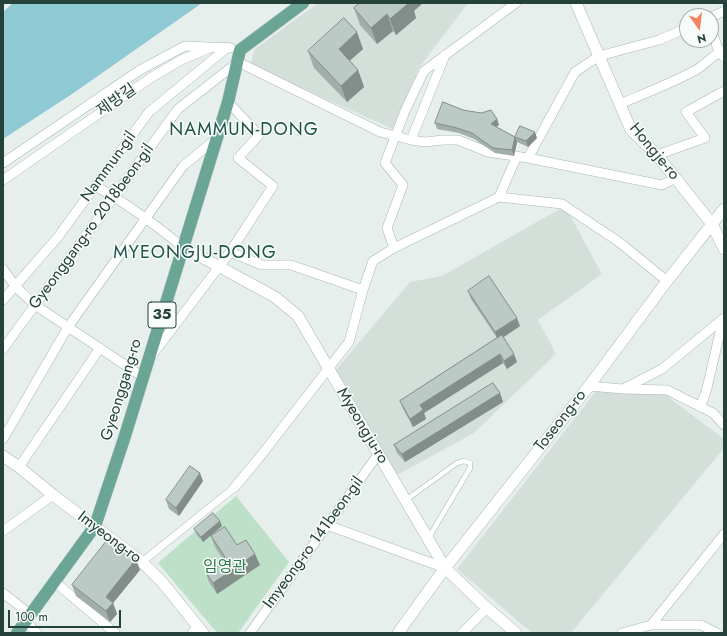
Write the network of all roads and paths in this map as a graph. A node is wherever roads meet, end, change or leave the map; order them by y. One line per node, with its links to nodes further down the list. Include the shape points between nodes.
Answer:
1 (303, 3): 6 (main road)
2 (516, 3): 8 (street)
3 (579, 4): 9 (street, Hongje-ro)
4 (679, 31): 9 (street, via 659,40)
5 (212, 47): 6 (street, 제방길); 19 (street, via 185,46 140,70); 21 (street, 제방길, via 181,60 152,77)
6 (236, 53): 11 (main road, Gyeonggang-ro / 35); 13 (street, via 380,132); 22 (street, Nammun-gil, via 149,112); 23 (street, Gyeonggang-ro 2018beon-gil, via 178,109)
7 (722, 53): 12 (street, via 698,69)
8 (445, 55): 13 (street, via 424,71); 15 (street)
9 (599, 56): 12 (street, Hongje-ro); 18 (street, via 575,72)
10 (724, 91): 16 (street, via 686,112 705,138)
11 (228, 102): 14 (main road, Gyeonggang-ro / 35); 32 (street, via 259,135 238,158 273,186)
12 (620, 104): 16 (street, Hongje-ro, via 631,130)
13 (395, 136): 15 (street); 30 (street, via 385,163 403,185 387,228)
14 (216, 139): 26 (street, via 183,166); 29 (main road, Gyeonggang-ro / 35)
15 (411, 140): 17 (street, via 458,140 488,152)
16 (657, 155): 20 (street, Hongje-ro)
17 (518, 156): 18 (street); 24 (street)
18 (528, 158): 20 (street, via 662,185)
19 (3, 163)
20 (676, 178): 28 (street, Hongje-ro)
21 (3, 180)
22 (95, 186): 23 (street); 36 (street, Nammun-gil, via 58,237)
23 (114, 196): 26 (street); 39 (street, Gyeonggang-ro 2018beon-gil)
24 (499, 197): 30 (street); 35 (street, via 562,204 619,242)
25 (724, 209): 28 (street, Toseong-ro)
26 (146, 218): 29 (street); 42 (street)
27 (724, 222): 28 (street)
28 (712, 224): 31 (street, Hongje-ro); 35 (street, Toseong-ro)
29 (183, 247): 33 (street, Myeongju-ro); 45 (main road, Gyeonggang-ro / 35)
30 (394, 248): 37 (street, via 373,261)
31 (724, 250)
32 (230, 252): 33 (street); 37 (street, via 262,266 291,264)
33 (219, 266): 45 (street); 46 (street, Myeongju-ro, via 275,297 298,316)
34 (3, 269): 36 (street)
35 (667, 281): 48 (street, Toseong-ro)
36 (15, 286): 38 (street, Nammun-gil); 39 (street)
37 (363, 290): 46 (street, via 349,342)
38 (3, 300)
39 (35, 305): 42 (street); 44 (street, Gyeonggang-ro 2018beon-gil)
40 (724, 318): 41 (street)
41 (715, 325): 49 (street, via 662,369); 50 (street, via 720,328 706,392)
42 (68, 327): 43 (street); 52 (street)
43 (100, 348): 47 (street); 55 (street)
44 (3, 349)
45 (149, 359): 47 (main road, Gyeonggang-ro / 35)
46 (328, 368): 53 (street, Myeongju-ro); 56 (street)
47 (142, 377): 60 (main road, Gyeonggang-ro / 35)
48 (589, 386): 49 (street); 65 (street, Toseong-ro)
49 (623, 389): 50 (street, via 667,390)
50 (700, 407): 51 (street, via 713,413)
51 (724, 425)
52 (3, 439)
53 (379, 453): 58 (street, Myeongju-ro); 59 (street, Imyeong-ro 141beon-gil)
54 (3, 456): 55 (street, Imyeong-ro)
55 (19, 467): 57 (street, Imyeong-ro)
56 (234, 488): 64 (street)
57 (53, 495): 60 (street, Imyeong-ro); 61 (street)
58 (406, 500): 63 (street, Myeongju-ro); 63 (lane, via 457,463 470,463 470,468)
59 (327, 525): 65 (street); 75 (street, Imyeong-ro 141beon-gil)
60 (95, 526): 64 (street, Imyeong-ro); 66 (main road, Gyeonggang-ro / 35)
61 (3, 531)
62 (724, 534): 70 (street)
63 (428, 539): 65 (street, Myeongju-ro)
64 (142, 562): 71 (street, Imyeong-ro, via 162,582)
65 (445, 568): 68 (street, Myeongju-ro); 76 (street, Toseong-ro)
66 (55, 582): 69 (main road, Gyeonggang-ro / 35); 74 (street)
67 (3, 593): 69 (street)
68 (486, 608): 77 (street); 78 (street, Myeongju-ro)
69 (28, 619): 72 (main road, Gyeonggang-ro / 35); 73 (street)
70 (651, 624): 79 (street); 80 (street, via 701,625)
71 (198, 631)
72 (17, 633)
73 (36, 633)
74 (115, 633)
75 (250, 633)
76 (398, 633)
77 (462, 633)
78 (516, 633)
79 (622, 633)
80 (717, 633)

